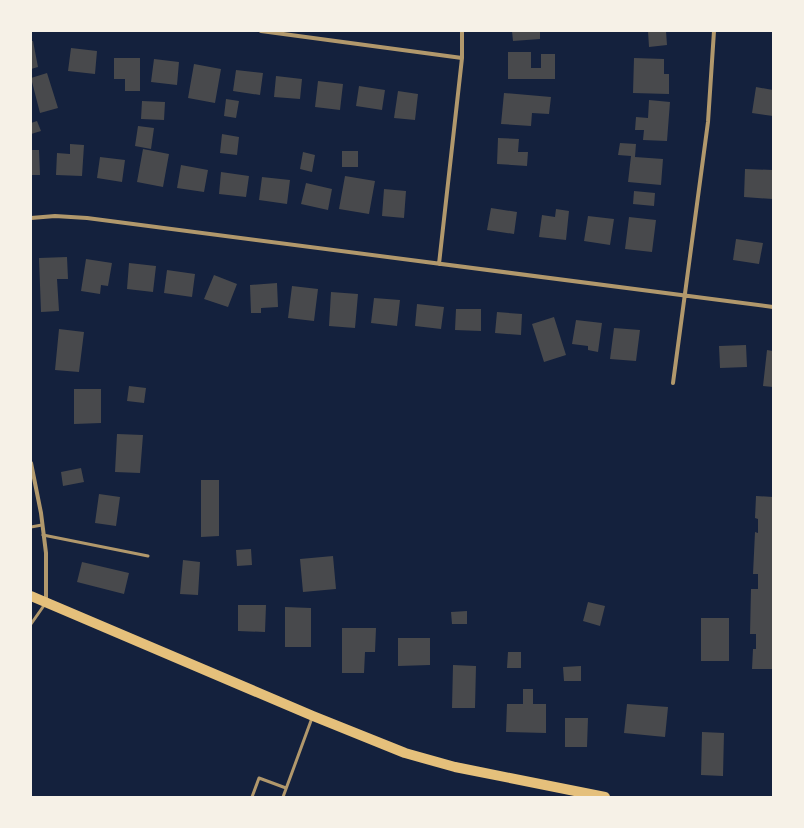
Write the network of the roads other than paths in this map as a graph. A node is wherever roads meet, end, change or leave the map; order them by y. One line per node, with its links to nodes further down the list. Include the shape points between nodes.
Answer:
1 (261, 31): 4 (street)
2 (462, 31): 4 (street)
3 (714, 31): 7 (street, via 708,122)
4 (462, 58): 6 (street)
5 (31, 218): 6 (street, via 87,218)
6 (439, 264): 7 (street)
7 (685, 296): 8 (street); 9 (street)
8 (773, 307)
9 (673, 383)
10 (31, 463): 11 (street)
11 (42, 525): 12 (lane); 13 (street)
12 (31, 527)
13 (43, 535): 14 (lane); 16 (street, via 46,553)
14 (148, 556)
15 (31, 596): 16 (main road)
16 (46, 603): 17 (lane); 18 (main road)
17 (31, 624)
18 (313, 716): 19 (lane); 22 (main road, via 431,761)
19 (286, 788): 20 (lane, via 259,778); 21 (lane)
20 (252, 797)
21 (283, 797)
22 (605, 797)

